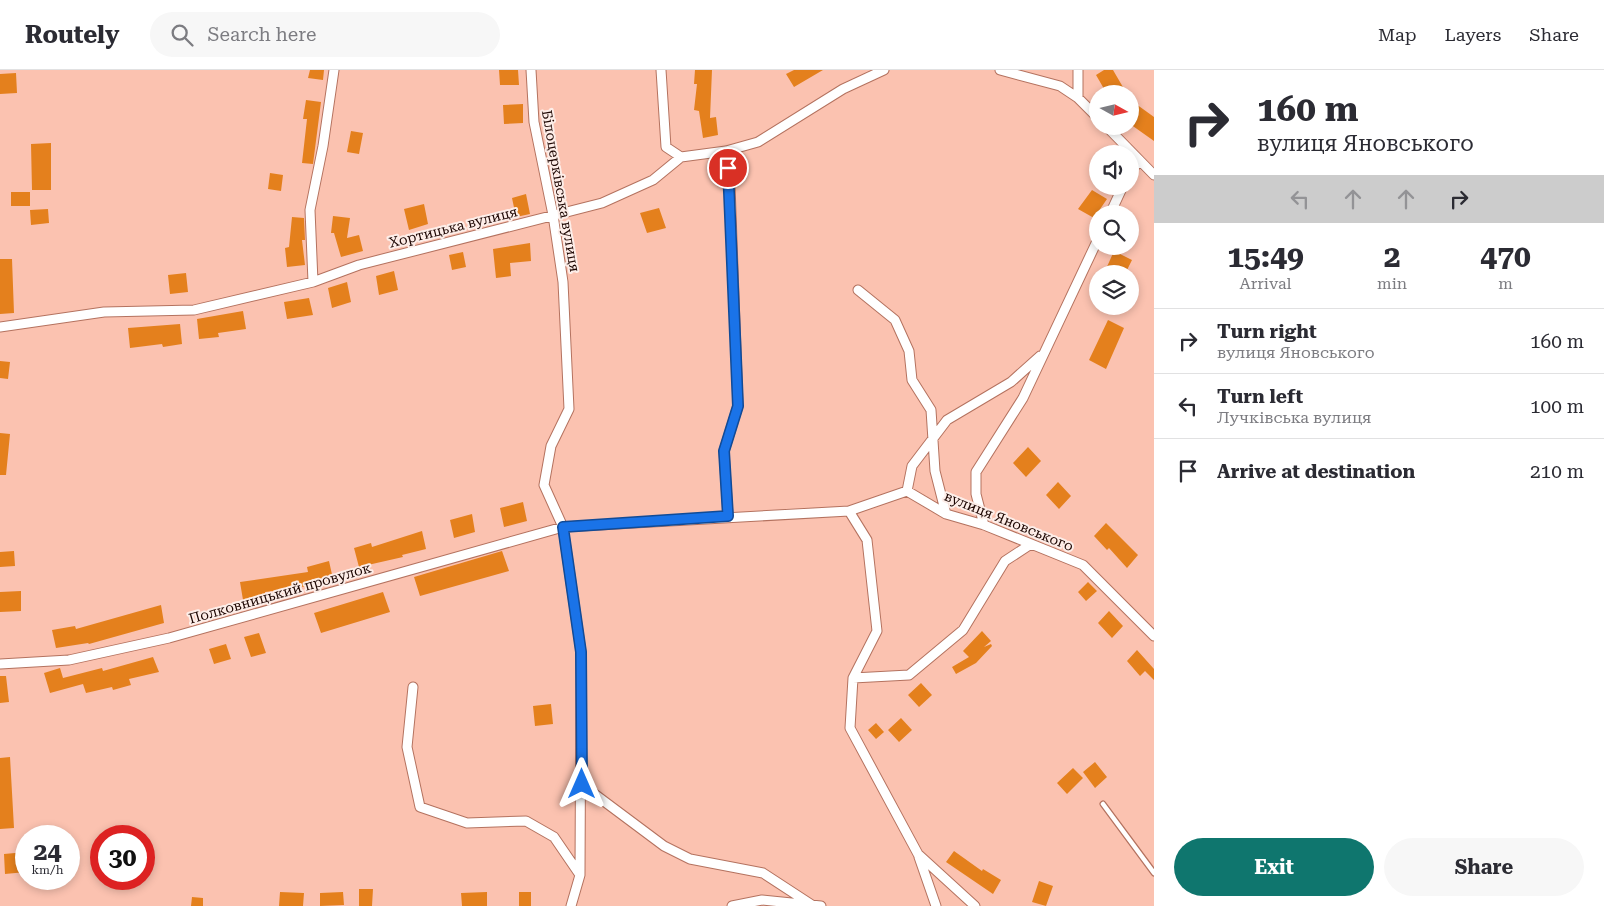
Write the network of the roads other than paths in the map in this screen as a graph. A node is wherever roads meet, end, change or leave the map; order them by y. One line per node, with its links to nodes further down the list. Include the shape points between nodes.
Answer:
1 (334, 70): 17 (street, via 310,210)
2 (531, 70): 15 (street, Білоцерківська вулиця, via 534,122)
3 (661, 70): 12 (street, via 666,146)
4 (884, 70): 11 (street, via 843,89 758,142)
5 (1000, 70): 7 (street, via 1060,86)
6 (1078, 70): 7 (street)
7 (1078, 98): 8 (street)
8 (1089, 109)
9 (1115, 135): 10 (street)
10 (1124, 145)
11 (726, 151): 12 (street); 25 (street, via 738,406 724,451)
12 (681, 157): 15 (street, Хортицька вулиця, via 653,180 602,203)
13 (1139, 160): 14 (street)
14 (1154, 175)
15 (553, 215): 17 (street, Хортицька вулиця, via 359,265); 27 (street, Білоцерківська вулиця, via 563,282 569,409 550,446 544,485)
16 (1090, 255): 20 (street)
17 (313, 282): 19 (street, Хортицька вулиця, via 194,310 104,312)
18 (858, 290): 21 (street, via 895,320 909,351 912,380 931,410)
19 (0, 327)
20 (1044, 352): 21 (street, via 1010,382 947,420); 26 (street, via 1022,398 976,472 976,494)
21 (934, 436): 22 (street, via 912,466); 24 (street, via 936,471)
22 (907, 491): 23 (street); 24 (street, вулиця Яновського)
23 (849, 512): 25 (street); 31 (street, via 867,540 877,631)
24 (946, 514): 26 (street, вулиця Яновського)
25 (728, 516): 27 (street)
26 (984, 525): 28 (street, вулиця Яновського)
27 (563, 527): 30 (street, Полковницький провулок, via 169,638 69,660); 33 (street, Білоцерківська вулиця, via 581,652)
28 (1031, 544): 29 (street, вулиця Яновського, via 1083,565); 31 (street, via 1006,561 964,630 909,675)
29 (1154, 636)
30 (0, 664)
31 (853, 678): 35 (street, via 850,728)
32 (413, 687): 37 (street, via 407,748 420,807 467,823 526,821 554,837)
33 (582, 784): 37 (street, Білоцерківська вулиця); 40 (street, via 664,846 690,859 763,874)
34 (1103, 804): 36 (lane)
35 (918, 854): 41 (street); 42 (street)
36 (1154, 873)
37 (580, 875): 38 (street, Білоцерківська вулиця)
38 (571, 906)
39 (732, 906): 40 (street, via 762,900)
40 (816, 906)
41 (936, 906)
42 (975, 906)

